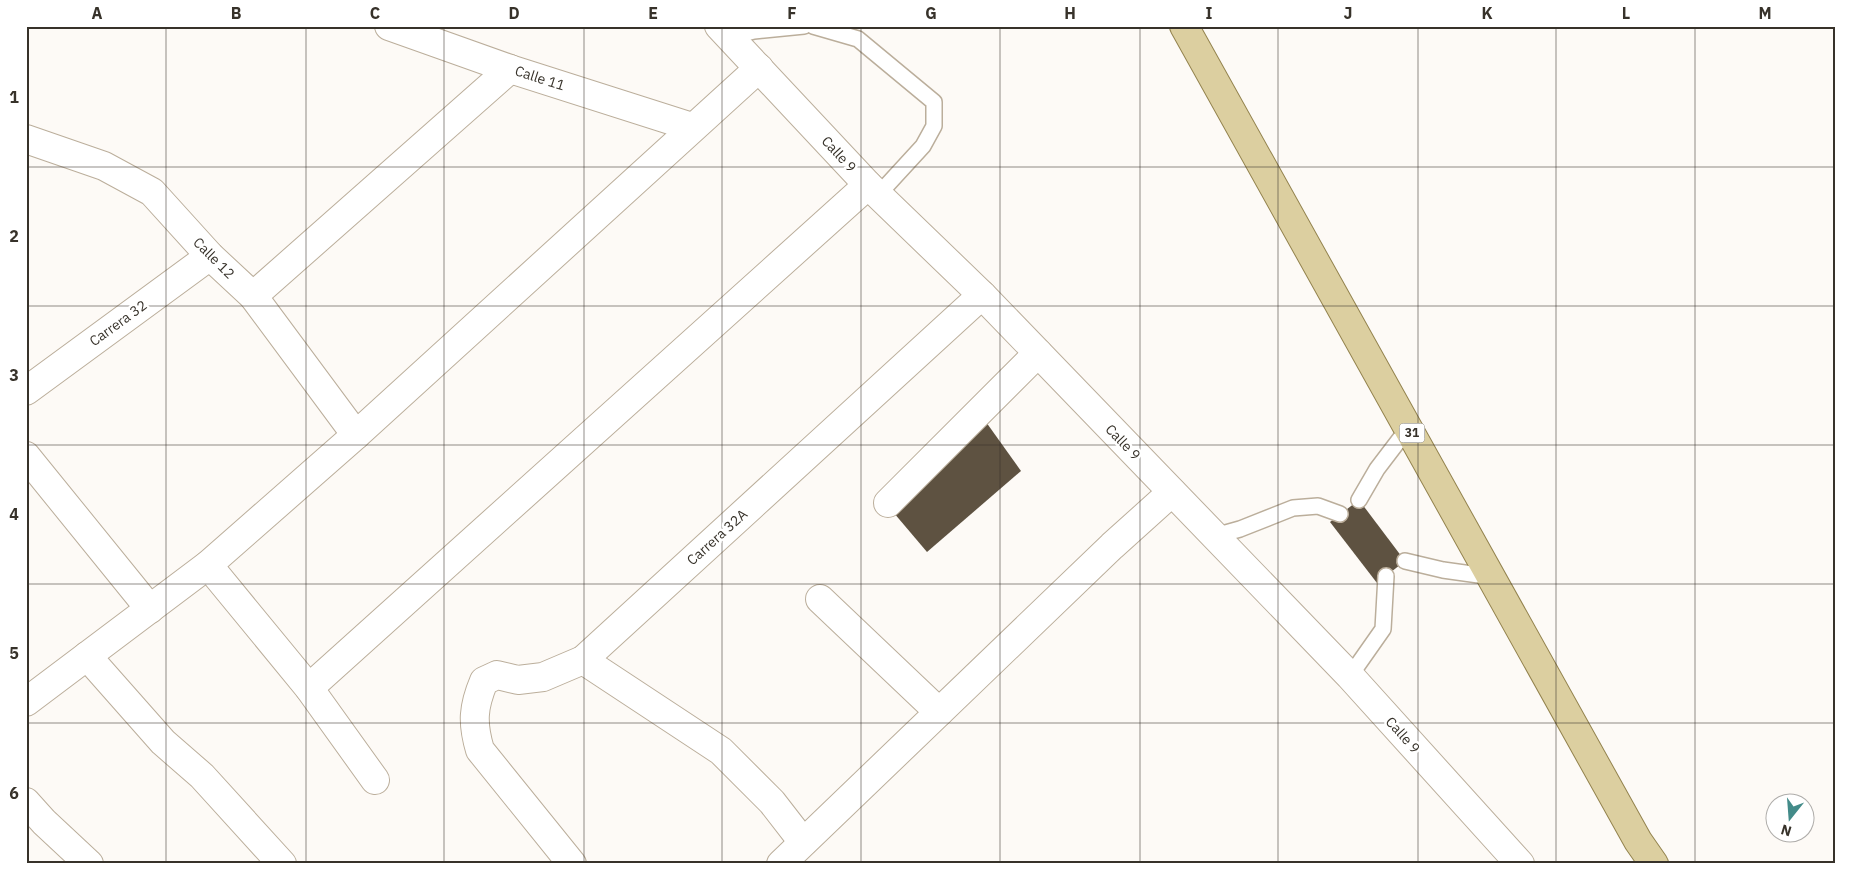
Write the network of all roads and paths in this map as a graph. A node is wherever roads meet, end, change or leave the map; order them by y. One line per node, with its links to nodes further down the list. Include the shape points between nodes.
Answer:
1 (389, 26): 7 (street, Calle 11)
2 (804, 26): 5 (lane)
3 (813, 26): 10 (lane, via 858,39 934,102 934,126 924,146)
4 (1184, 26): 16 (main road, 31)
5 (725, 32): 6 (street, Calle 9)
6 (759, 68): 8 (street); 10 (street, Calle 9)
7 (510, 69): 8 (street, Calle 11); 13 (street)
8 (692, 127): 17 (street)
9 (26, 139): 11 (street, Calle 12, via 104,166 152,192)
10 (873, 190): 12 (street, Calle 9); 33 (street)
11 (210, 256): 13 (street, Calle 12); 15 (street, Carrera 32)
12 (982, 295): 14 (street, Calle 9); 31 (street, Carrera 32A)
13 (253, 296): 17 (street, Calle 12)
14 (1038, 353): 19 (street, Calle 9); 21 (street)
15 (26, 391)
16 (1409, 427): 20 (lane); 27 (main road, 31)
17 (356, 434): 25 (street)
18 (26, 456): 29 (street)
19 (1172, 492): 23 (street, Calle 9); 35 (street)
20 (1359, 500)
21 (888, 503)
22 (1340, 514): 23 (lane, via 1318,506 1293,508)
23 (1214, 536): 32 (street, Calle 9)
24 (1405, 562): 27 (lane)
25 (208, 565): 29 (street); 33 (street)
26 (1386, 576): 32 (lane, via 1383,629)
27 (1493, 577): 39 (main road, 31)
28 (820, 599): 35 (street)
29 (150, 609): 30 (street)
30 (87, 656): 34 (street); 41 (street, via 163,742 202,776)
31 (583, 660): 38 (street, via 721,751 772,802); 42 (street, Carrera 32A, via 543,677 518,680 497,675 484,682 476,701 473,728 480,750)
32 (1350, 676): 44 (street, Calle 9)
33 (309, 688): 36 (street)
34 (26, 702)
35 (939, 712): 38 (street)
36 (375, 780)
37 (26, 802): 40 (street)
38 (803, 842): 43 (street)
39 (1639, 852): 45 (main road, 31)
40 (89, 864)
41 (282, 864)
42 (572, 864)
43 (781, 864)
44 (1520, 864)
45 (1654, 864)

